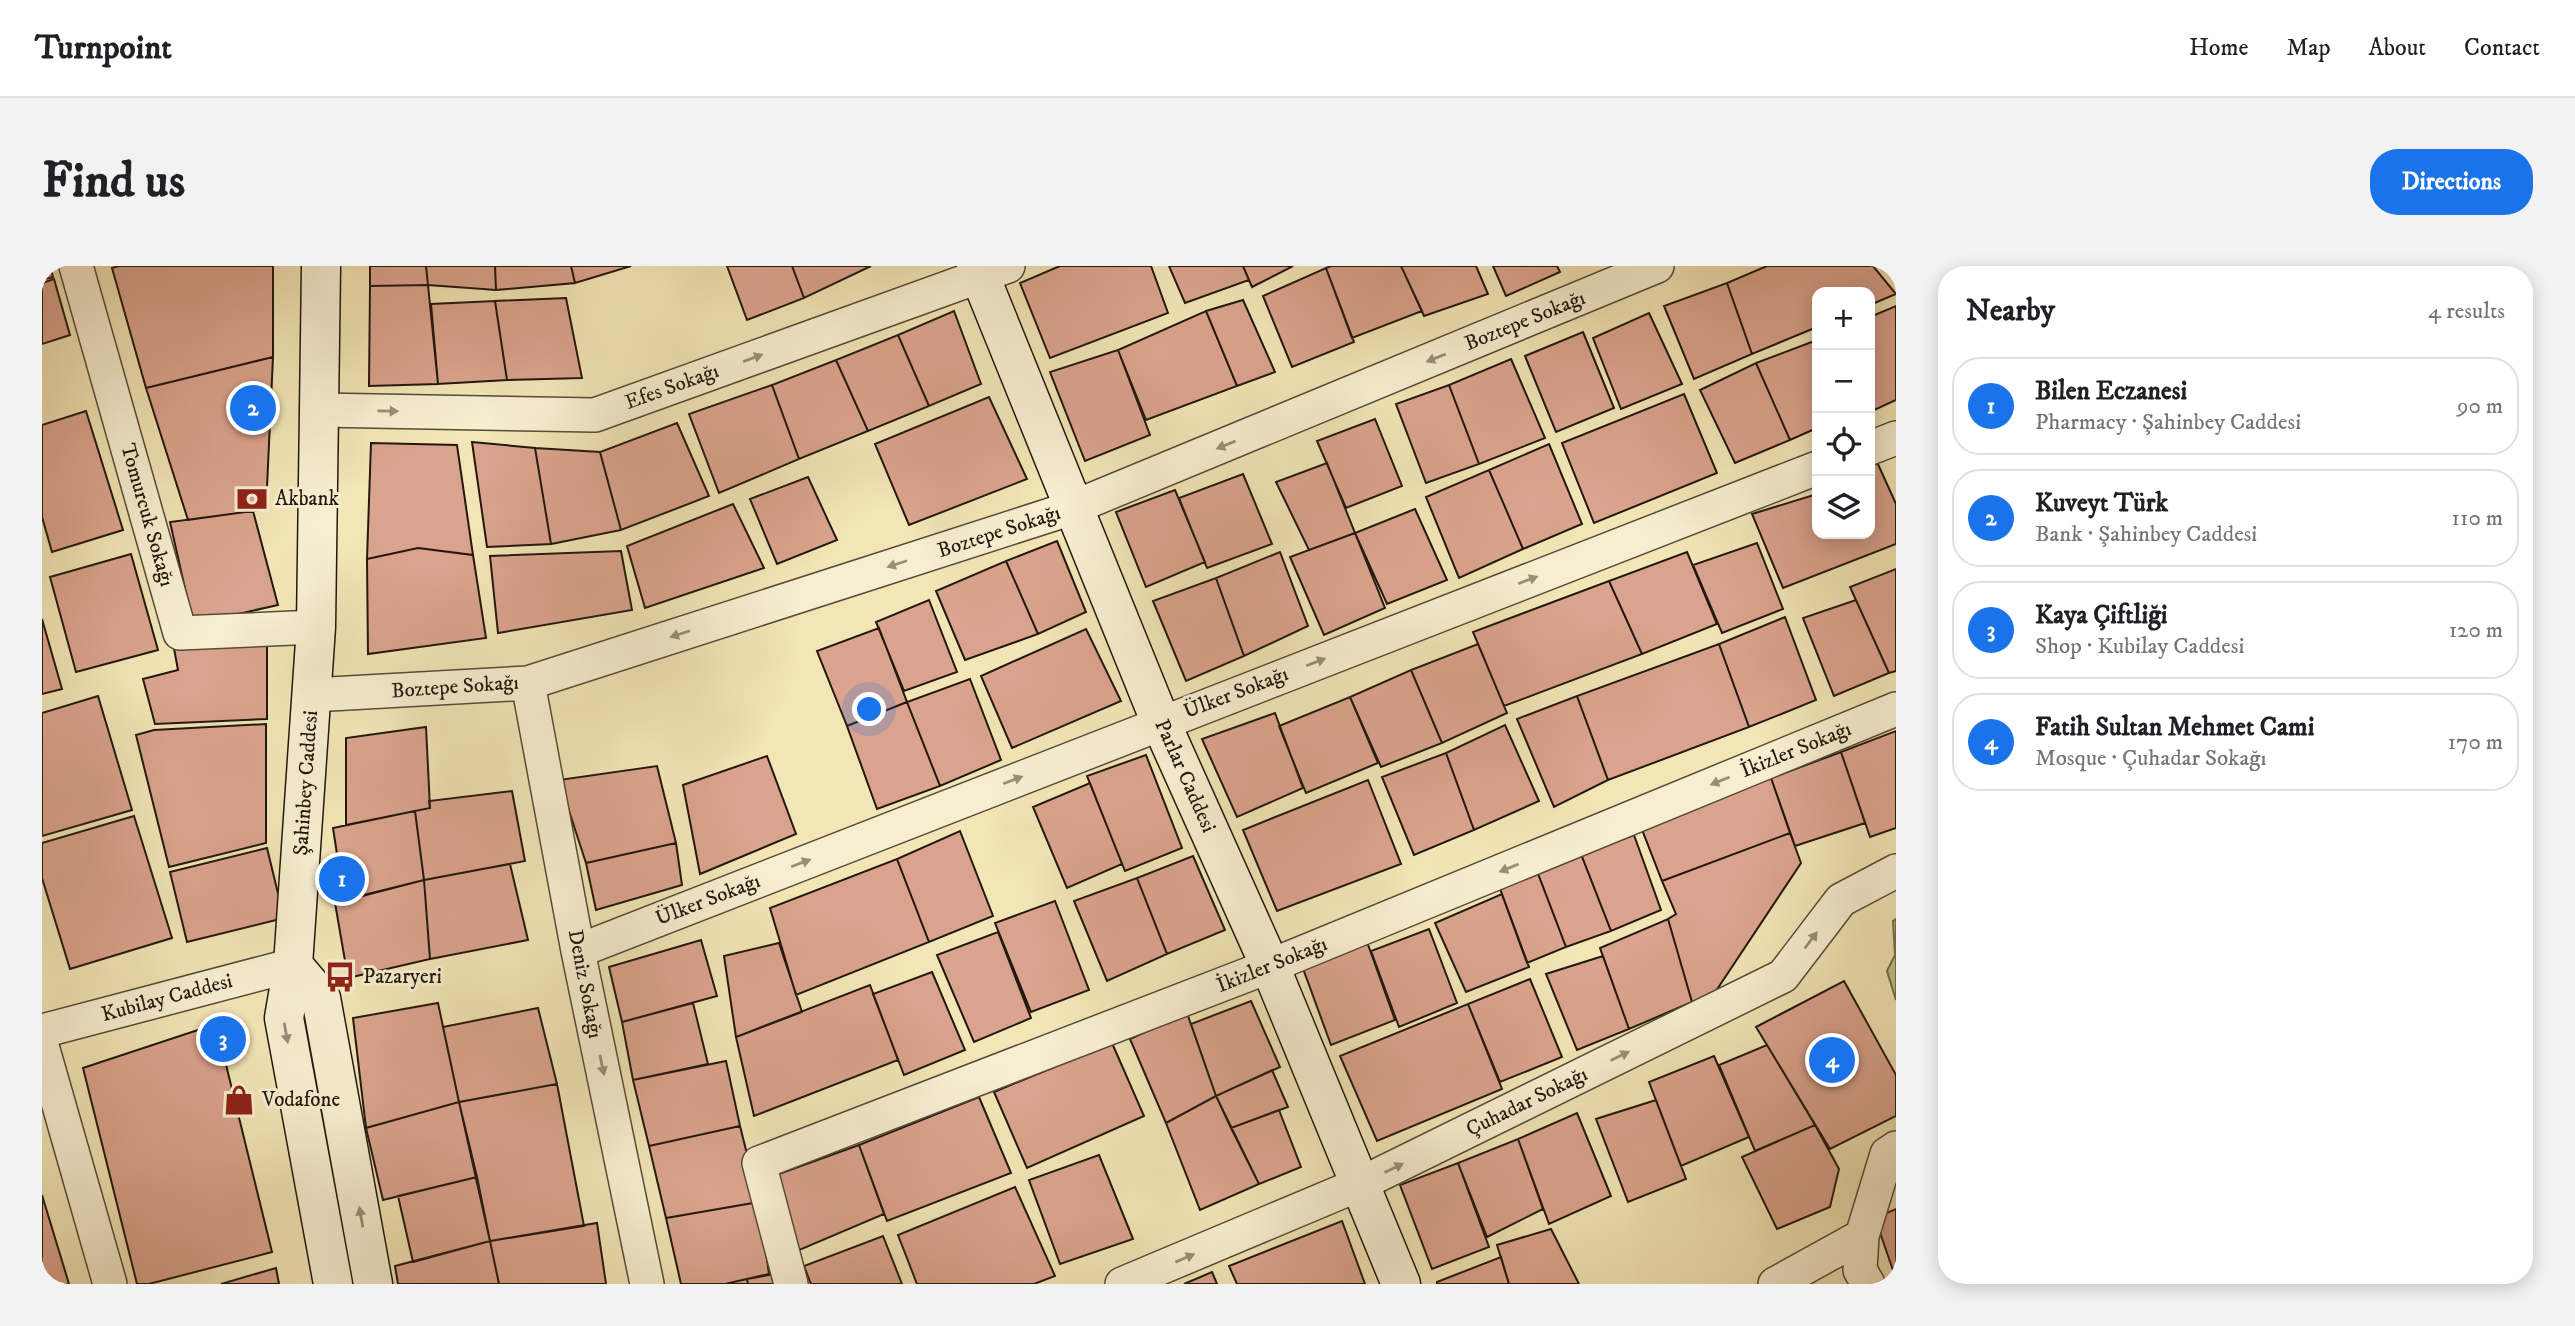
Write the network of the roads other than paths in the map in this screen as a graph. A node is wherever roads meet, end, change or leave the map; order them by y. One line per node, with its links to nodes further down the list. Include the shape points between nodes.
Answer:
1 (76, 266): 10 (street, Tomurcuk Sokağı, via 180,633)
2 (321, 266): 5 (main road, Şahinbey Caddesi)
3 (1657, 266): 9 (street, Boztepe Sokağı, one-way to 9)
4 (989, 269): 5 (street, Efes Sokağı, one-way to 4, via 595,415); 9 (main road, Parlar Caddesi)
5 (320, 410): 10 (main road, Şahinbey Caddesi)
6 (1896, 438): 7 (street)
7 (1875, 446)
8 (1812, 470): 14 (street, Ülker Sokağı, one-way to 8)
9 (1072, 509): 11 (street, Boztepe Sokağı, one-way to 11); 14 (main road, Parlar Caddesi)
10 (316, 626): 12 (main road, Şahinbey Caddesi)
11 (528, 682): 12 (street, Boztepe Sokağı); 16 (street, Deniz Sokağı)
12 (312, 695): 17 (main road, Şahinbey Caddesi)
13 (1896, 709): 18 (street, İkizler Sokağı, one-way to 18)
14 (1161, 723): 16 (street, Ülker Sokağı, one-way to 14); 18 (main road, Parlar Caddesi)
15 (1896, 871): 22 (street, Çuhadar Sokağı, one-way to 15, via 1783,976 1841,900)
16 (578, 951): 27 (street, Deniz Sokağı, one-way to 27)
17 (293, 965): 19 (street, Kubilay Caddesi); 25 (main road, Şahinbey Caddesi, one-way to 25, via 284,1018); 26 (main road, one-way to 17, via 321,999)
18 (1270, 966): 22 (main road, Parlar Caddesi); 28 (street, İkizler Sokağı, via 759,1163)
19 (42, 1031)
20 (42, 1046): 24 (street)
21 (1896, 1148): 23 (street, via 1887,1154)
22 (1360, 1184): 29 (street, Çuhadar Sokağı, one-way to 22); 30 (main road, Parlar Caddesi)
23 (1861, 1236): 31 (street); 32 (street, via 1860,1270)
24 (110, 1284)
25 (333, 1284)
26 (373, 1284)
27 (647, 1284)
28 (791, 1284)
29 (1122, 1284)
30 (1401, 1284)
31 (1775, 1284)
32 (1868, 1284)

